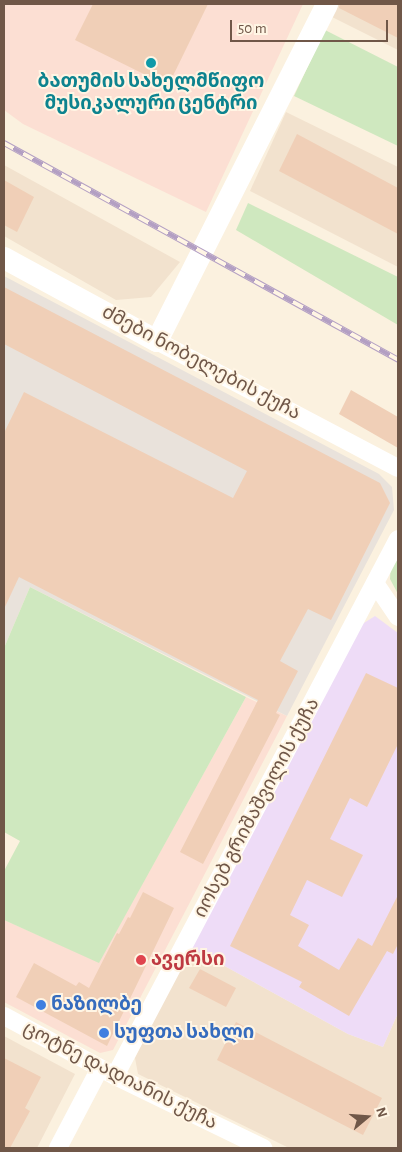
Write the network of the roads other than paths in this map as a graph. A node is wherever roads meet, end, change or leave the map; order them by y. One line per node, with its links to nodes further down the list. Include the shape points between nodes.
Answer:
1 (327, 4): 3 (street)
2 (4, 258): 3 (street, ძმები ნობელების ქუჩა)
3 (157, 340): 4 (street, ძმები ნობელების ქუჩა)
4 (398, 468)
5 (398, 539): 6 (street, იოსებ გრიშაშვილის ქუჩა)
6 (375, 584): 7 (street); 9 (street, იოსებ გრიშაშვილის ქუჩა)
7 (398, 617)
8 (4, 1016): 9 (street, ცოტნე დადიანის ქუჩა)
9 (108, 1072): 10 (street, იოსებ გრიშაშვილის ქუჩა); 11 (street, ცოტნე დადიანის ქუჩა)
10 (58, 1148)
11 (263, 1148)

